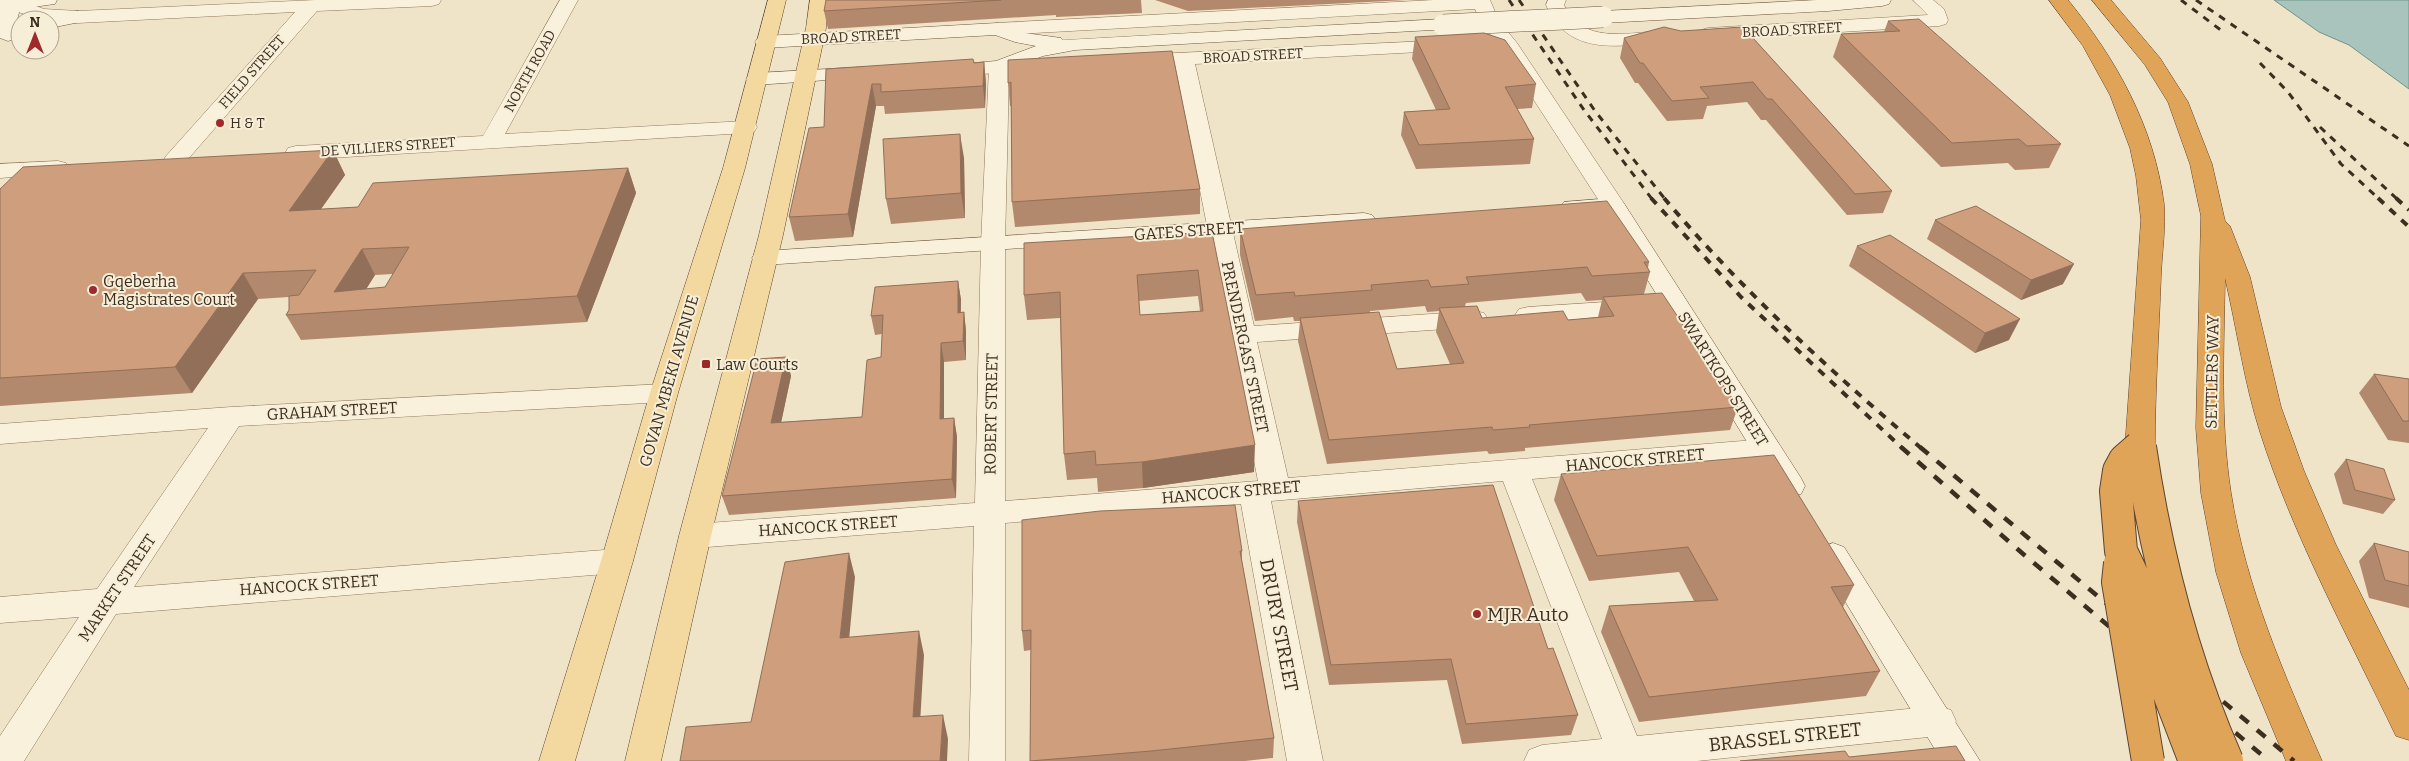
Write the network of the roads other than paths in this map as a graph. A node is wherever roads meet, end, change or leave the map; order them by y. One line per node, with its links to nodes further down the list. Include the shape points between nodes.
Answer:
1 (58, 0): 13 (street, via 69,7 86,10); 18 (street)
2 (280, 0): 13 (street)
3 (432, 0): 16 (street)
4 (569, 0): 37 (street, NORTH ROAD)
5 (777, 0): 25 (main road, GOVAN MBEKI AVENUE)
6 (819, 0): 24 (main road)
7 (1146, 0): 21 (street)
8 (1557, 0): 10 (street, BROAD STREET, via 1556,10 1574,30 1584,36 1604,40 1939,20 1937,13)
9 (1882, 0): 26 (street, BROAD STREET, bridge)
10 (1922, 0)
11 (2058, 0): 54 (highway, via 2094,46 2129,109 2143,152 2152,205 2140,388)
12 (2101, 0): 44 (highway, SETTLERS WAY, via 2153,62 2178,102 2201,164)
13 (209, 2)
14 (1481, 2): 21 (street, BROAD STREET); 27 (street, SWARTKOPS STREET, via 1490,22)
15 (7, 3): 17 (street)
16 (310, 6): 20 (street); 39 (street, FIELD STREET, via 165,161)
17 (30, 10)
18 (47, 10)
19 (10, 14): 23 (street, via 4,31)
20 (60, 15)
21 (1150, 20): 22 (street, BROAD STREET)
22 (997, 29): 24 (street, BROAD STREET); 26 (street, BROAD STREET, via 1022,38)
23 (10, 33)
24 (814, 39): 25 (street, BROAD STREET); 34 (main road)
25 (765, 42): 35 (main road, GOVAN MBEKI AVENUE)
26 (1075, 44): 31 (street, BROAD STREET, via 1038,50)
27 (1487, 44): 28 (street, BROAD STREET); 42 (street, SWARTKOPS STREET)
28 (1184, 59): 29 (street, BROAD STREET); 46 (street, PRENDERGAST STREET)
29 (1116, 62)
30 (1067, 64): 31 (street, BROAD STREET)
31 (999, 67): 32 (street, BROAD STREET); 47 (street, ROBERT STREET)
32 (930, 70)
33 (881, 73): 34 (street)
34 (805, 76): 35 (street); 48 (main road)
35 (756, 79): 36 (main road, GOVAN MBEKI AVENUE)
36 (746, 127): 37 (street, DE VILLIERS STREET); 51 (main road, GOVAN MBEKI AVENUE)
37 (491, 141): 38 (street, DE VILLIERS STREET)
38 (272, 155)
39 (204, 159)
40 (78, 166): 41 (street)
41 (0, 171)
42 (1614, 205): 43 (street); 49 (street, SWARTKOPS STREET)
43 (1554, 208)
44 (2213, 216): 67 (highway, via 2229,249 2244,297 2262,387 2289,472 2334,576); 79 (highway, SETTLERS WAY, via 2210,428 2216,493 2232,572 2255,644)
45 (1387, 219): 46 (street, GATES STREET)
46 (1220, 229): 47 (street, GATES STREET); 50 (street, PRENDERGAST STREET)
47 (993, 244): 48 (street, GATES STREET); 59 (street, ROBERT STREET)
48 (764, 258): 61 (main road)
49 (1676, 305): 50 (street); 55 (street, SWARTKOPS STREET)
50 (1243, 335): 57 (street, PRENDERGAST STREET)
51 (664, 392): 52 (street, GRAHAM STREET); 63 (main road, GOVAN MBEKI AVENUE)
52 (231, 417): 53 (street, GRAHAM STREET); 64 (street, MARKET STREET)
53 (0, 434)
54 (2140, 447): 62 (highway, bridge, via 2125,460 2119,471); 78 (highway, bridge, via 2146,492 2169,594 2198,692)
55 (1767, 449): 56 (street, HANCOCK STREET); 58 (street, SWARTKOPS STREET)
56 (1513, 469): 57 (street, HANCOCK STREET); 68 (street)
57 (1265, 489): 59 (street, HANCOCK STREET); 73 (street, DRURY STREET)
58 (1803, 507)
59 (990, 514): 61 (street, HANCOCK STREET); 72 (street, ROBERT STREET)
60 (1819, 532): 66 (street)
61 (695, 536): 71 (main road)
62 (2121, 551): 76 (highway, bridge, via 2118,582); 77 (highway, bridge, via 2137,585 2168,691)
63 (617, 561): 64 (street, HANCOCK STREET); 70 (main road, GOVAN MBEKI AVENUE)
64 (107, 601): 65 (street, HANCOCK STREET); 69 (street, MARKET STREET)
65 (0, 610)
66 (1938, 721): 68 (street, BRASSEL STREET); 75 (street)
67 (2409, 725)
68 (1628, 757): 74 (street, BRASSEL STREET)
69 (4, 761)
70 (557, 761)
71 (643, 761)
72 (987, 761)
73 (1305, 761)
74 (1542, 761)
75 (1962, 761)
76 (2148, 761)
77 (2195, 761)
78 (2227, 761)
79 (2304, 761)

